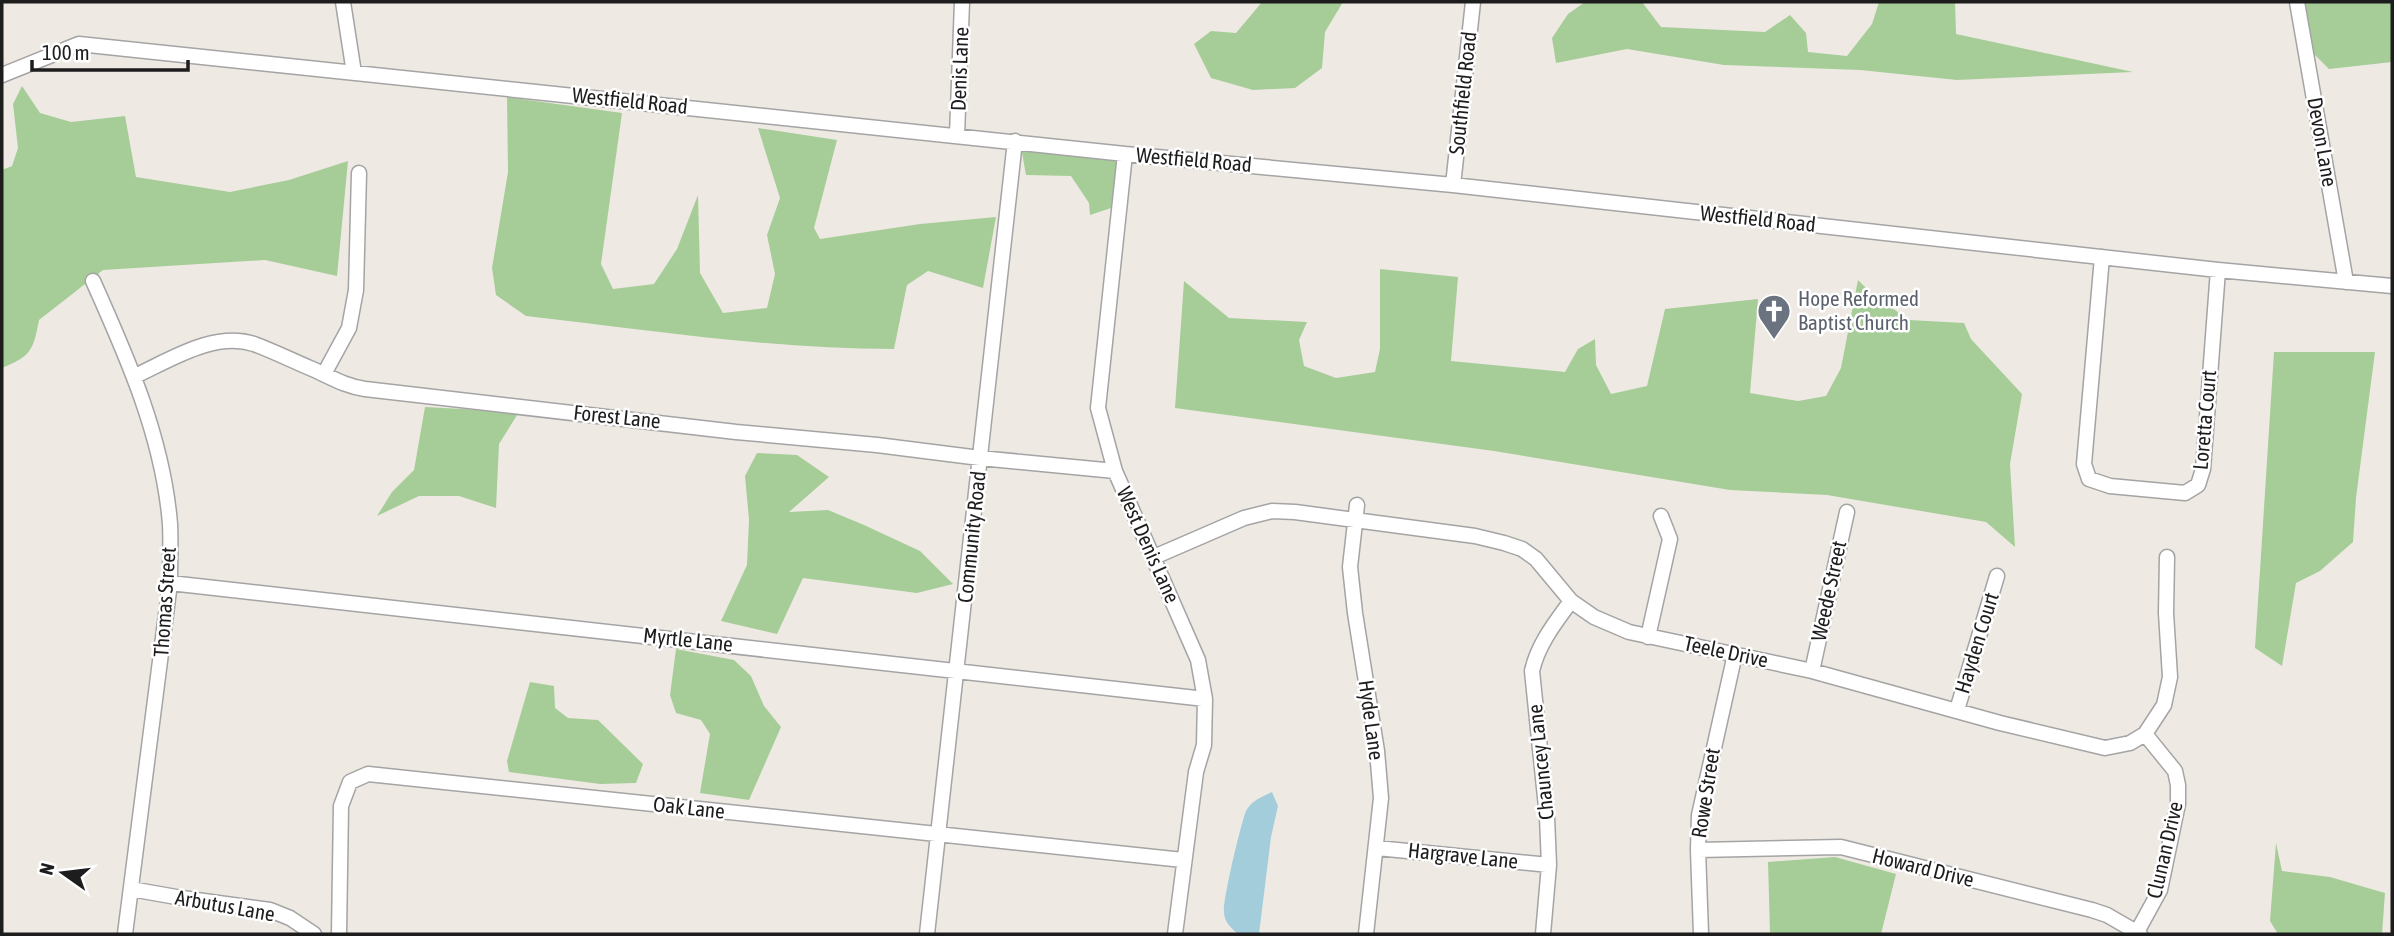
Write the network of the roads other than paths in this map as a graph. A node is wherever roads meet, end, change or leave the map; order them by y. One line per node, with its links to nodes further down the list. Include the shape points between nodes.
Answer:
1 (343, 2): 6 (street)
2 (962, 2): 7 (street, Denis Lane)
3 (1474, 2): 11 (street, Southfield Road)
4 (2297, 2): 15 (street, Devon Lane)
5 (3, 71): 6 (street, Westfield Road, via 79,44)
6 (354, 73): 7 (street, Westfield Road)
7 (957, 135): 8 (street, Westfield Road)
8 (1015, 141): 9 (street, Westfield Road); 19 (street, Community Road)
9 (1125, 154): 11 (street, Westfield Road); 20 (street, West Denis Lane, via 1098,408)
10 (359, 173): 17 (street, via 356,290 349,328)
11 (1453, 185): 12 (street, Westfield Road)
12 (2102, 257): 13 (street, Westfield Road); 13 (street, Loretta Court, via 2084,464 2093,482 2134,489 2185,493 2198,485)
13 (2218, 270): 15 (street, Westfield Road)
14 (93, 281): 18 (street, Thomas Street)
15 (2346, 282): 16 (street, Westfield Road)
16 (2392, 286)
17 (324, 374): 18 (street, Forest Lane, via 252,344 218,342); 19 (street, Forest Lane, via 340,384 365,389)
18 (135, 376): 27 (street, Thomas Street, via 166,494)
19 (980, 458): 20 (street, Forest Lane); 31 (street, Community Road)
20 (1115, 471): 24 (street, West Denis Lane)
21 (1846, 512): 32 (street, Weede Street)
22 (1356, 513): 24 (street, Teele Drive, via 1272,511); 28 (street, Teele Drive, via 1522,550 1536,559); 37 (street, Hyde Lane, via 1351,578 1377,751 1381,798)
23 (1661, 516): 29 (street, via 1670,539)
24 (1154, 557): 33 (street, West Denis Lane, via 1198,660)
25 (2167, 557): 35 (street, via 2170,677 2164,705)
26 (1997, 576): 34 (street, Hayden Court)
27 (170, 583): 31 (street, Myrtle Lane); 41 (street, Thomas Street)
28 (1571, 601): 29 (street, Teele Drive, via 1612,626); 40 (street, Chauncey Lane, via 1551,627 1532,671)
29 (1648, 637): 30 (street, Teele Drive)
30 (1735, 654): 32 (street, Teele Drive); 38 (street, Rowe Street, via 1699,816)
31 (958, 670): 33 (street, Myrtle Lane); 36 (street, Community Road)
32 (1812, 671): 34 (street, Teele Drive)
33 (1205, 699): 39 (street, West Denis Lane, via 1204,745)
34 (1957, 710): 35 (street, Teele Drive, via 2092,746 2118,746)
35 (2145, 734): 42 (street, Clunan Drive, via 2175,771 2178,804 2160,890)
36 (939, 834): 39 (street, Oak Lane); 45 (street, Oak Lane, via 368,774 350,782 341,806); 46 (street, Community Road)
37 (1377, 848): 40 (street, Hargrave Lane); 48 (street, Hyde Lane)
38 (1698, 850): 42 (street, Howard Drive, via 1841,847 2107,915); 50 (street, Rowe Street)
39 (1183, 860): 47 (street, West Denis Lane)
40 (1549, 865): 49 (street, Chauncey Lane)
41 (131, 889): 43 (street, Thomas Street); 44 (street, Arbutus Lane, via 270,910)
42 (2139, 933)
43 (125, 934)
44 (314, 934)
45 (339, 934)
46 (927, 934)
47 (1175, 934)
48 (1366, 934)
49 (1542, 934)
50 (1701, 934)

